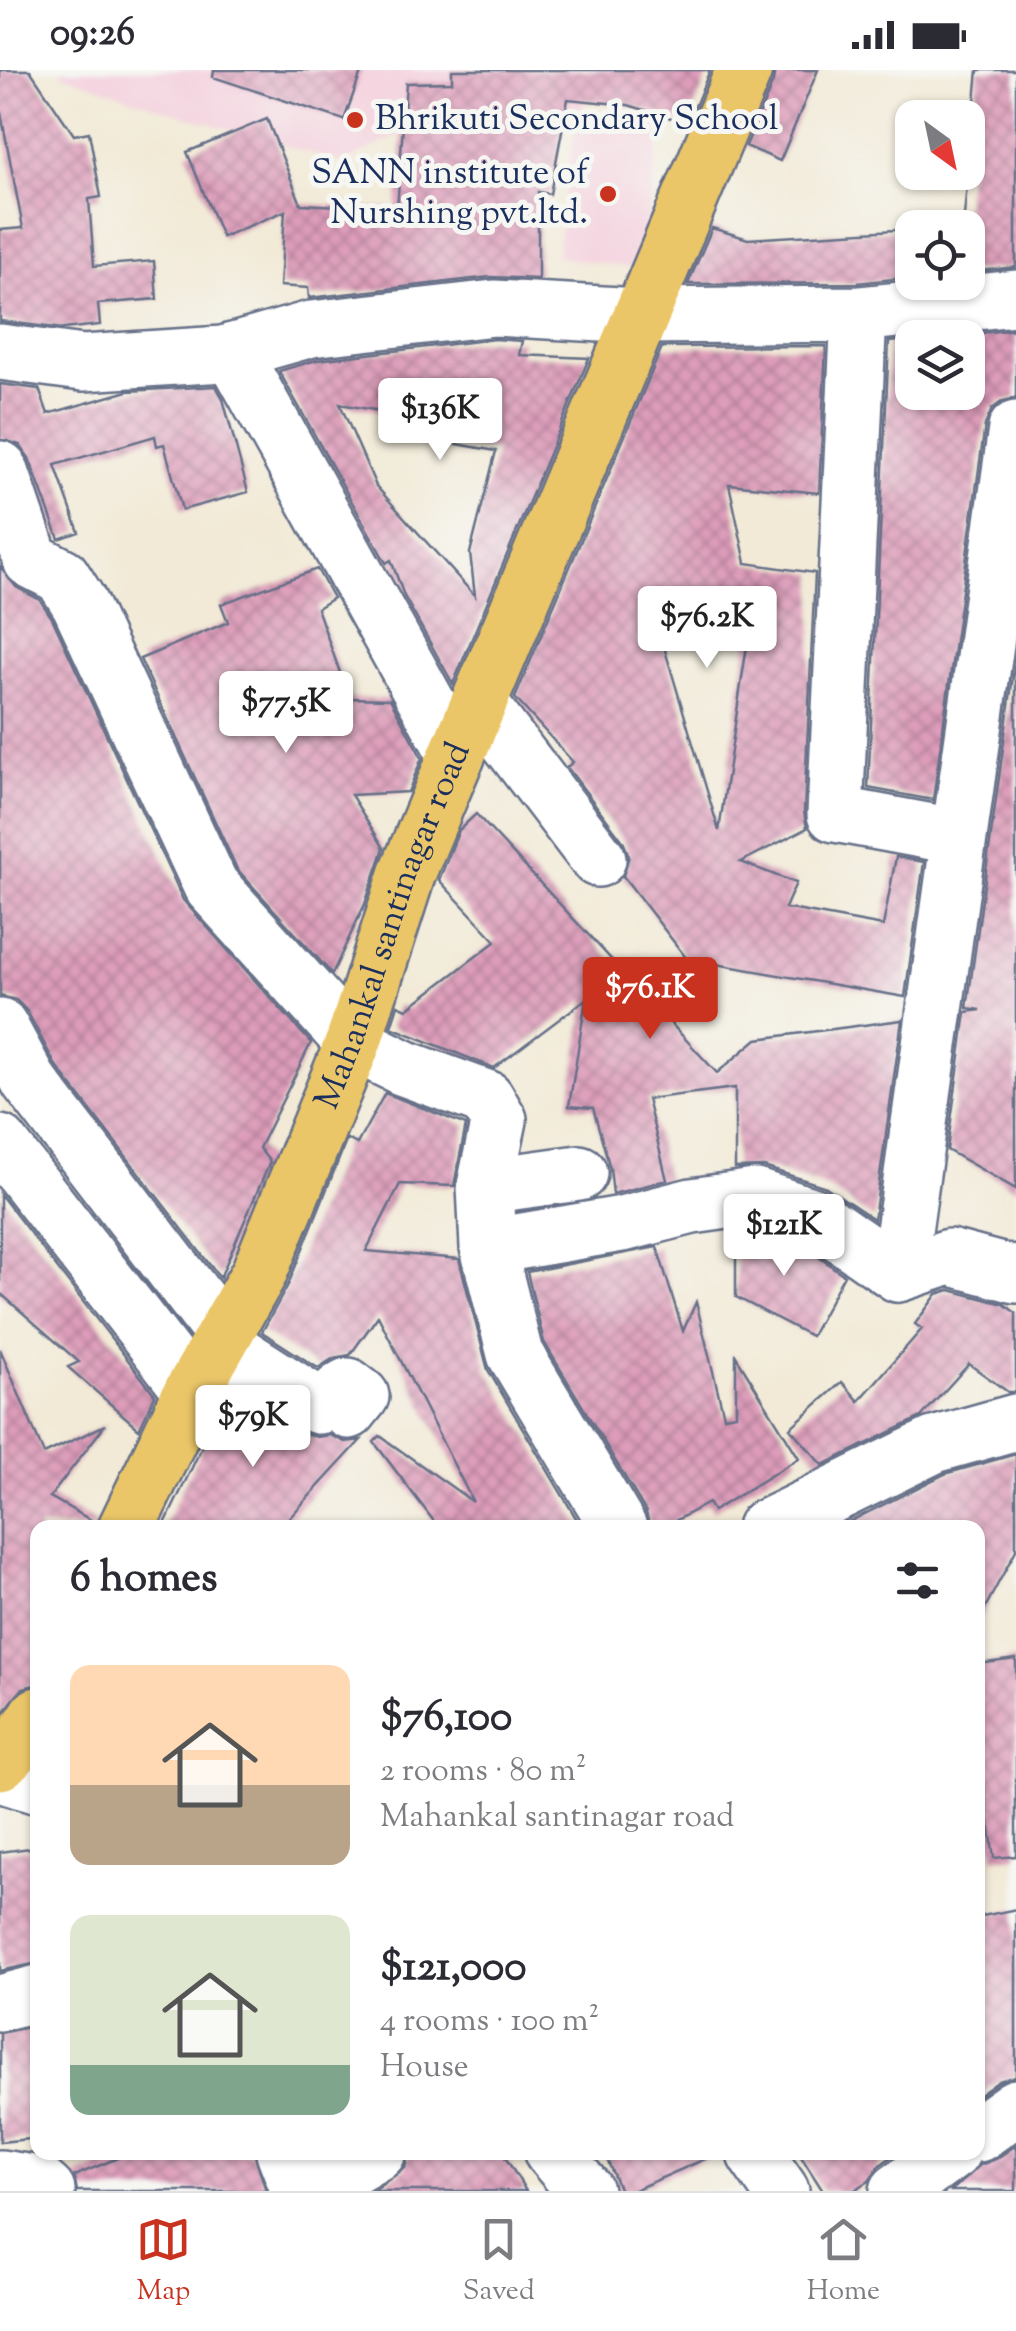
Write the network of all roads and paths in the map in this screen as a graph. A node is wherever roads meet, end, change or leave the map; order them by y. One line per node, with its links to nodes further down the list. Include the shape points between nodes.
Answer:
1 (744, 70): 4 (main road, Mahankal santinagar road)
2 (1016, 298): 3 (street)
3 (859, 314): 4 (street); 11 (street, via 834,814)
4 (638, 316): 5 (street, via 494,308 311,329); 9 (main road, Mahankal santinagar road)
5 (232, 351): 6 (street, via 83,363); 10 (street)
6 (0, 352)
7 (1016, 429): 11 (street)
8 (0, 469): 14 (street, via 31,560 62,576 79,603 210,886)
9 (478, 702): 10 (main road, Mahankal santinagar road); 12 (street)
10 (457, 756): 14 (main road, Mahankal santinagar road, via 408,872)
11 (959, 837): 19 (street)
12 (598, 859)
13 (0, 1027): 21 (street, via 29,1082)
14 (353, 1043): 17 (street, via 486,1098 499,1120); 21 (main road, Mahankal santinagar road, via 259,1274)
15 (0, 1143): 22 (street)
16 (579, 1172): 17 (street)
17 (485, 1186): 18 (street)
18 (488, 1247): 19 (street, via 755,1197 816,1217); 26 (street, via 515,1354)
19 (898, 1274): 20 (street, via 949,1257)
20 (1016, 1275)
21 (222, 1339): 22 (main road, Mahankal santinagar road); 23 (street, via 319,1406 348,1386 360,1396)
22 (192, 1391): 25 (main road, Mahankal santinagar road)
23 (348, 1411)
24 (1016, 1422): 27 (street, via 934,1445)
25 (133, 1520)
26 (614, 1520)
27 (781, 1520)
28 (30, 1727): 29 (main road)
29 (0, 1762)
30 (0, 1774): 31 (street)
31 (30, 1783)
32 (30, 1994): 33 (street)
33 (0, 2003)
34 (1016, 2108): 35 (street)
35 (985, 2129)
36 (287, 2160): 42 (street)
37 (364, 2160): 43 (street)
38 (559, 2160): 44 (street)
39 (941, 2160): 45 (street)
40 (0, 2178): 41 (street)
41 (47, 2191)
42 (300, 2191)
43 (311, 2191)
44 (585, 2191)
45 (898, 2191)

